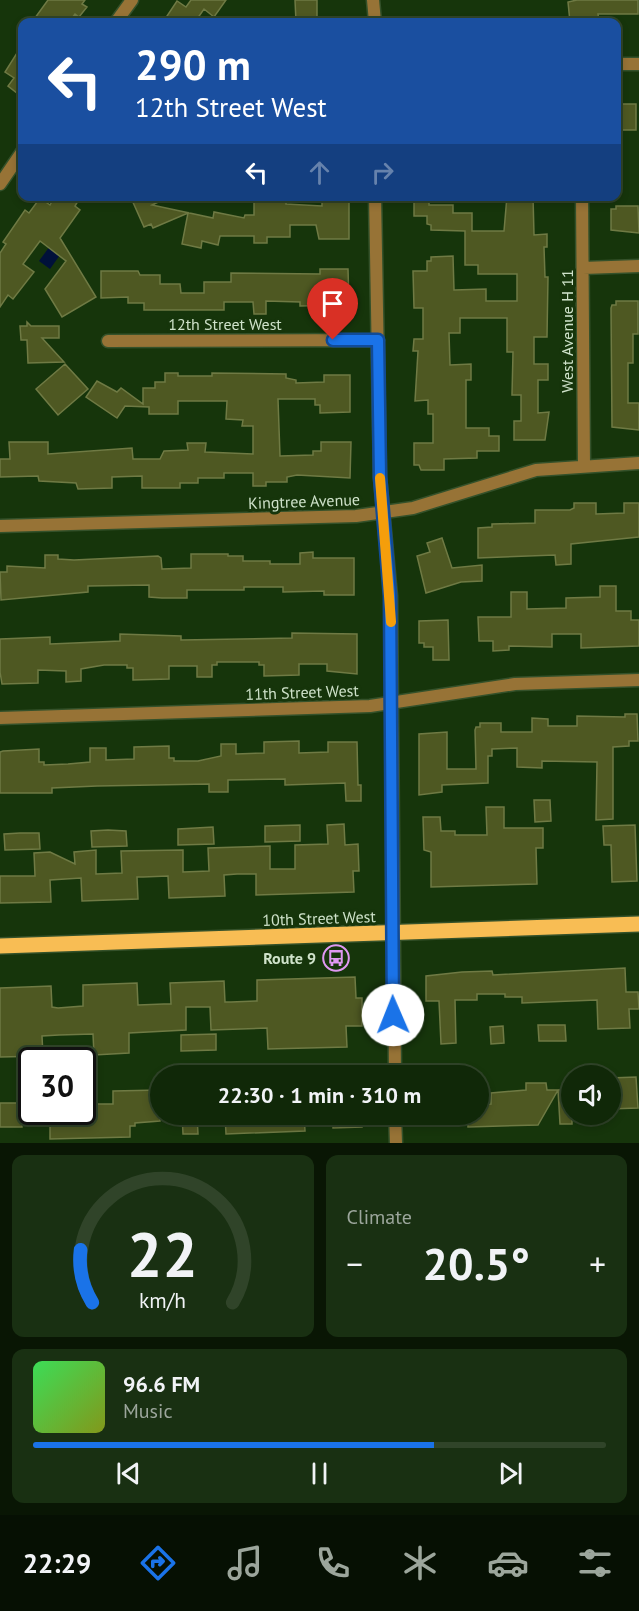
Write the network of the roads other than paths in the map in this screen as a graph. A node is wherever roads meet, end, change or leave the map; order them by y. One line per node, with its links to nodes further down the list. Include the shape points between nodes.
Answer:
1 (132, 0): 3 (street)
2 (373, 0): 4 (street)
3 (119, 18)
4 (375, 18)
5 (621, 64): 6 (street)
6 (639, 64)
7 (18, 159): 8 (street)
8 (0, 184)
9 (375, 201): 13 (street)
10 (582, 201): 12 (street, West Avenue H 11)
11 (639, 266): 12 (street)
12 (583, 268): 16 (street, West Avenue H 11)
13 (378, 340): 14 (street, 12th Street West); 17 (street)
14 (108, 341)
15 (639, 463): 16 (street, Kingtree Avenue)
16 (584, 466): 17 (street, Kingtree Avenue, via 536,470 413,508)
17 (384, 513): 18 (street, Kingtree Avenue); 20 (street)
18 (0, 526)
19 (639, 680): 20 (street, 11th Street West, via 515,684)
20 (391, 704): 21 (street, 11th Street West); 23 (street)
21 (0, 718)
22 (639, 924): 23 (main road, 10th Street West)
23 (392, 934): 24 (main road, 10th Street West); 25 (street)
24 (0, 946)
25 (394, 1065)
26 (395, 1125): 27 (street)
27 (396, 1143)

